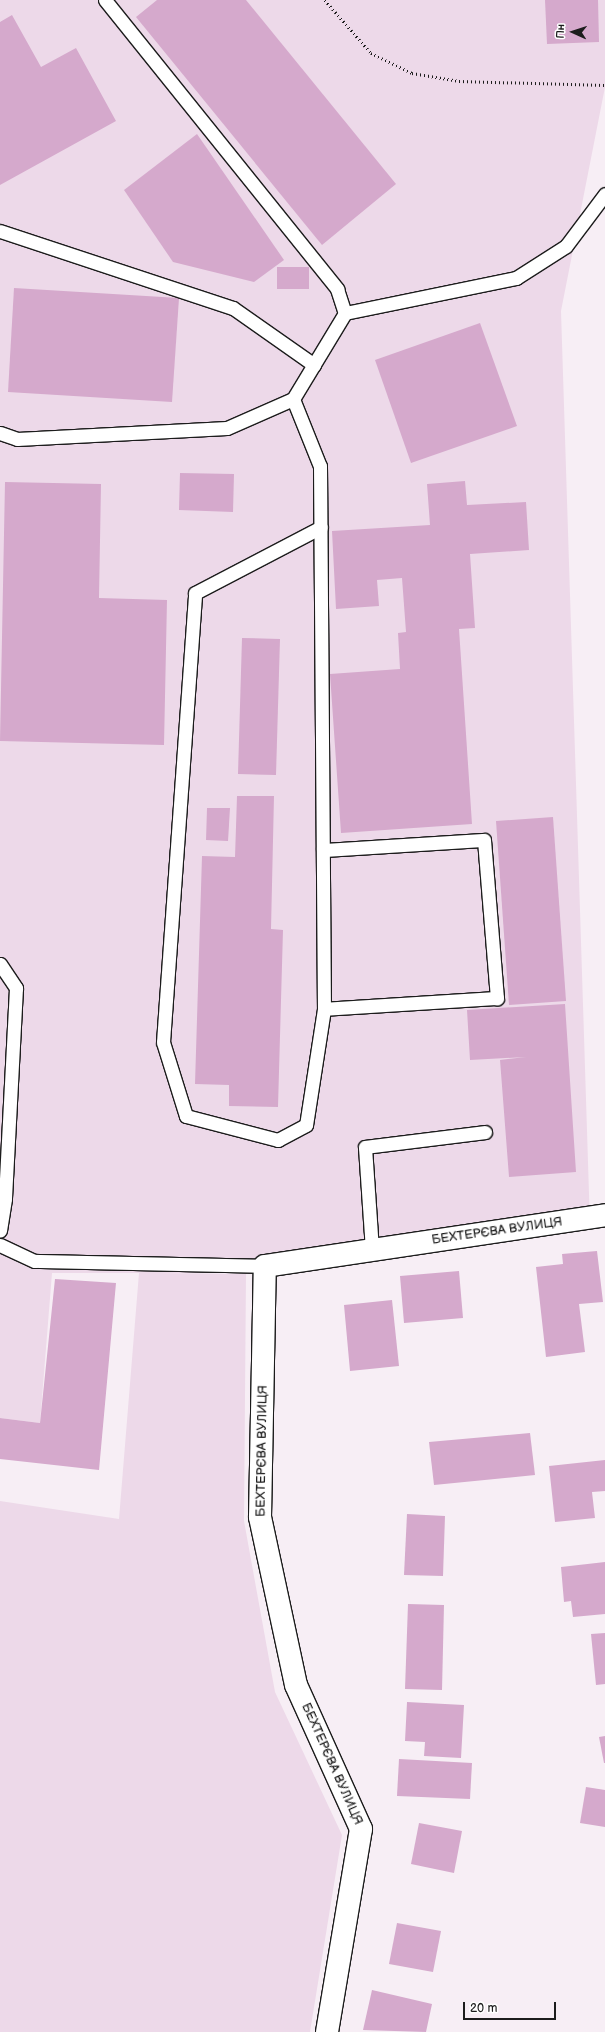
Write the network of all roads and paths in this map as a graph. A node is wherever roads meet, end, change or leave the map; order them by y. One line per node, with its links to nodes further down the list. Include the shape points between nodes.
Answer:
1 (105, 0): 6 (lane, via 337,289)
2 (325, 0): 3 (path, via 371,53 412,73 459,81)
3 (605, 85)
4 (605, 194): 6 (lane, via 566,246 516,278)
5 (0, 231): 7 (lane, via 233,308)
6 (345, 313): 7 (lane)
7 (314, 365): 8 (lane)
8 (293, 399): 9 (lane, via 227,428 17,438); 10 (lane, via 320,466)
9 (0, 433)
10 (321, 527): 11 (lane); 13 (lane, via 195,593 163,1042 186,1116 278,1140 306,1125)
11 (323, 850): 13 (lane); 13 (lane, via 484,840 497,998)
12 (0, 964): 16 (lane, via 16,988 5,1199)
13 (324, 1009)
14 (485, 1132): 18 (lane, via 365,1147)
15 (605, 1215): 18 (street, БЕХТЕРЄВА ВУЛИЦЯ)
16 (0, 1231)
17 (0, 1244): 19 (lane, via 35,1261)
18 (372, 1250): 19 (street, БЕХТЕРЄВА ВУЛИЦЯ)
19 (266, 1266): 20 (street, БЕХТЕРЄВА ВУЛИЦЯ, via 260,1517 296,1685 361,1829)
20 (327, 2032)

